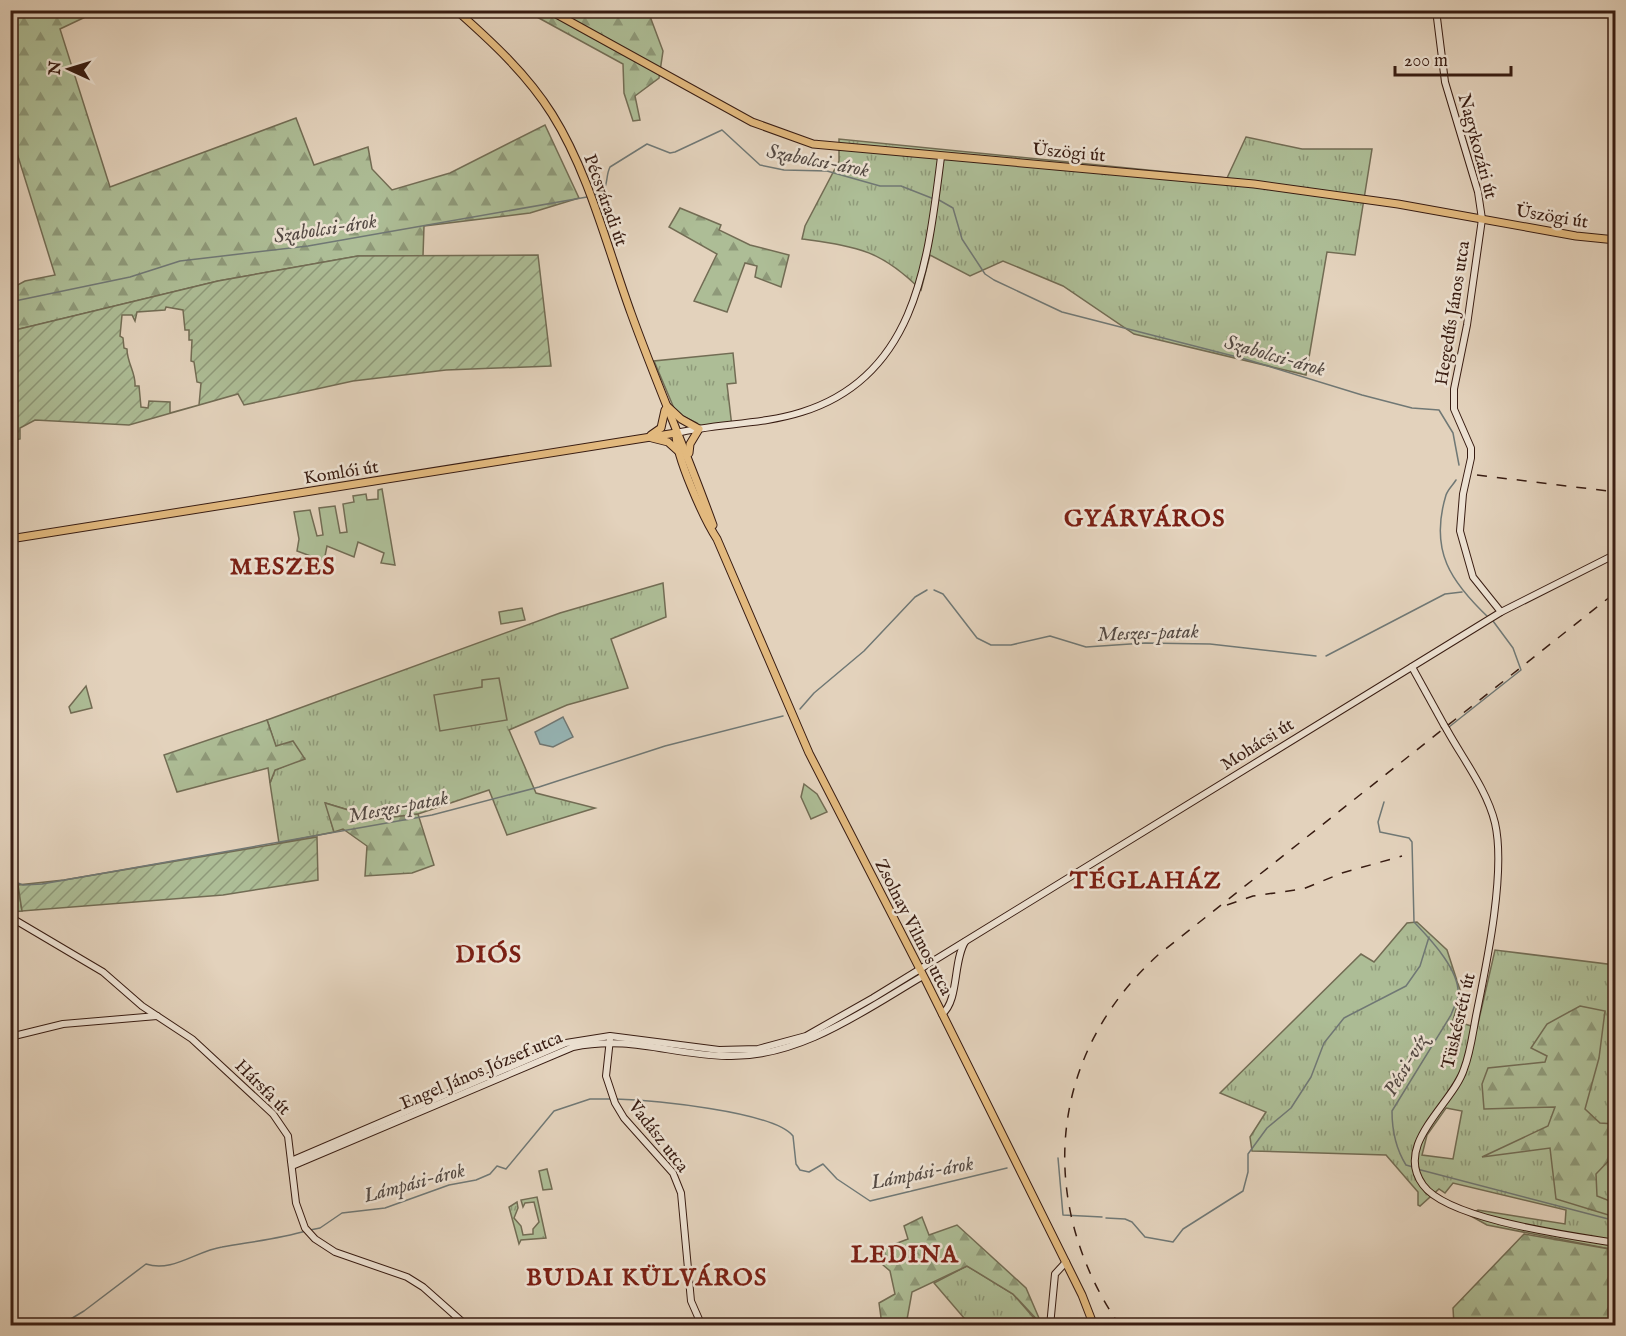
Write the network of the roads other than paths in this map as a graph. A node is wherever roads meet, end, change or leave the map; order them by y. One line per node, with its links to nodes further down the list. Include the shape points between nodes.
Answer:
1 (456, 10): 7 (main road, Pécsváradi út, via 542,99 567,140)
2 (549, 10): 4 (main road, Üszögi út, via 752,122 786,136 826,146)
3 (1436, 10): 5 (street, Nagykozári út, via 1445,82 1478,192)
4 (941, 157): 5 (main road, Üszögi út, via 1254,184); 8 (street, via 918,293 890,349 842,393 812,408 788,416)
5 (1482, 219): 6 (main road, Üszögi út); 14 (street, Hegedűs János utca, via 1454,409 1471,448 1460,531 1473,577)
6 (1616, 240)
7 (665, 404): 8 (main road); 9 (main road, Pécsváradi út); 10 (main road, via 661,428)
8 (699, 429): 9 (street); 11 (main road)
9 (676, 433): 10 (main road, Komlói út); 11 (main road, Zsolnay Vilmos utca)
10 (646, 437): 11 (main road, via 668,442); 12 (main road, Komlói út)
11 (685, 456): 22 (main road, Zsolnay Vilmos utca, via 809,753)
12 (10, 539)
13 (1616, 554): 14 (street, Mohácsi út)
14 (1498, 614): 15 (street, Mohácsi út)
15 (1412, 667): 16 (street, Tüskésréti út); 17 (street, Mohácsi út)
16 (1418, 678): 17 (street, via 1406,676); 29 (street, Tüskésréti út, via 1479,786 1493,817 1497,840 1488,950 1467,1062 1456,1088 1425,1128 1417,1172 1430,1192 1490,1219)
17 (1389, 682): 19 (street, Mohácsi út)
18 (10, 917): 25 (street, Hársfa út, via 103,972)
19 (967, 939): 20 (street, Mohácsi út); 21 (street)
20 (953, 947): 21 (street); 22 (street, Mohácsi út)
21 (958, 959): 24 (street, via 950,1003)
22 (918, 968): 23 (main road, Zsolnay Vilmos utca); 27 (street, Engel János József utca, via 814,1032 772,1047 719,1050)
23 (923, 976): 24 (main road, Zsolnay Vilmos utca); 27 (street, Engel János József utca, via 828,1030 772,1052 721,1056)
24 (942, 1014): 30 (main road, Zsolnay Vilmos utca)
25 (157, 1016): 26 (street, via 63,1024); 28 (street, Hársfa út, via 192,1039 273,1114 288,1136)
26 (10, 1037)
27 (610, 1038): 28 (street, Engel János József utca, via 577,1041 548,1050); 32 (street, Vadász utca, via 606,1076 614,1100 676,1180 685,1225 691,1300)
28 (291, 1164): 31 (street, Hársfa út, via 296,1203 307,1231 335,1252 407,1277)
29 (1616, 1243)
30 (1066, 1264): 33 (street, via 1054,1280); 34 (main road, Zsolnay Vilmos utca)
31 (467, 1326)
32 (702, 1326)
33 (1050, 1326)
34 (1094, 1326)

